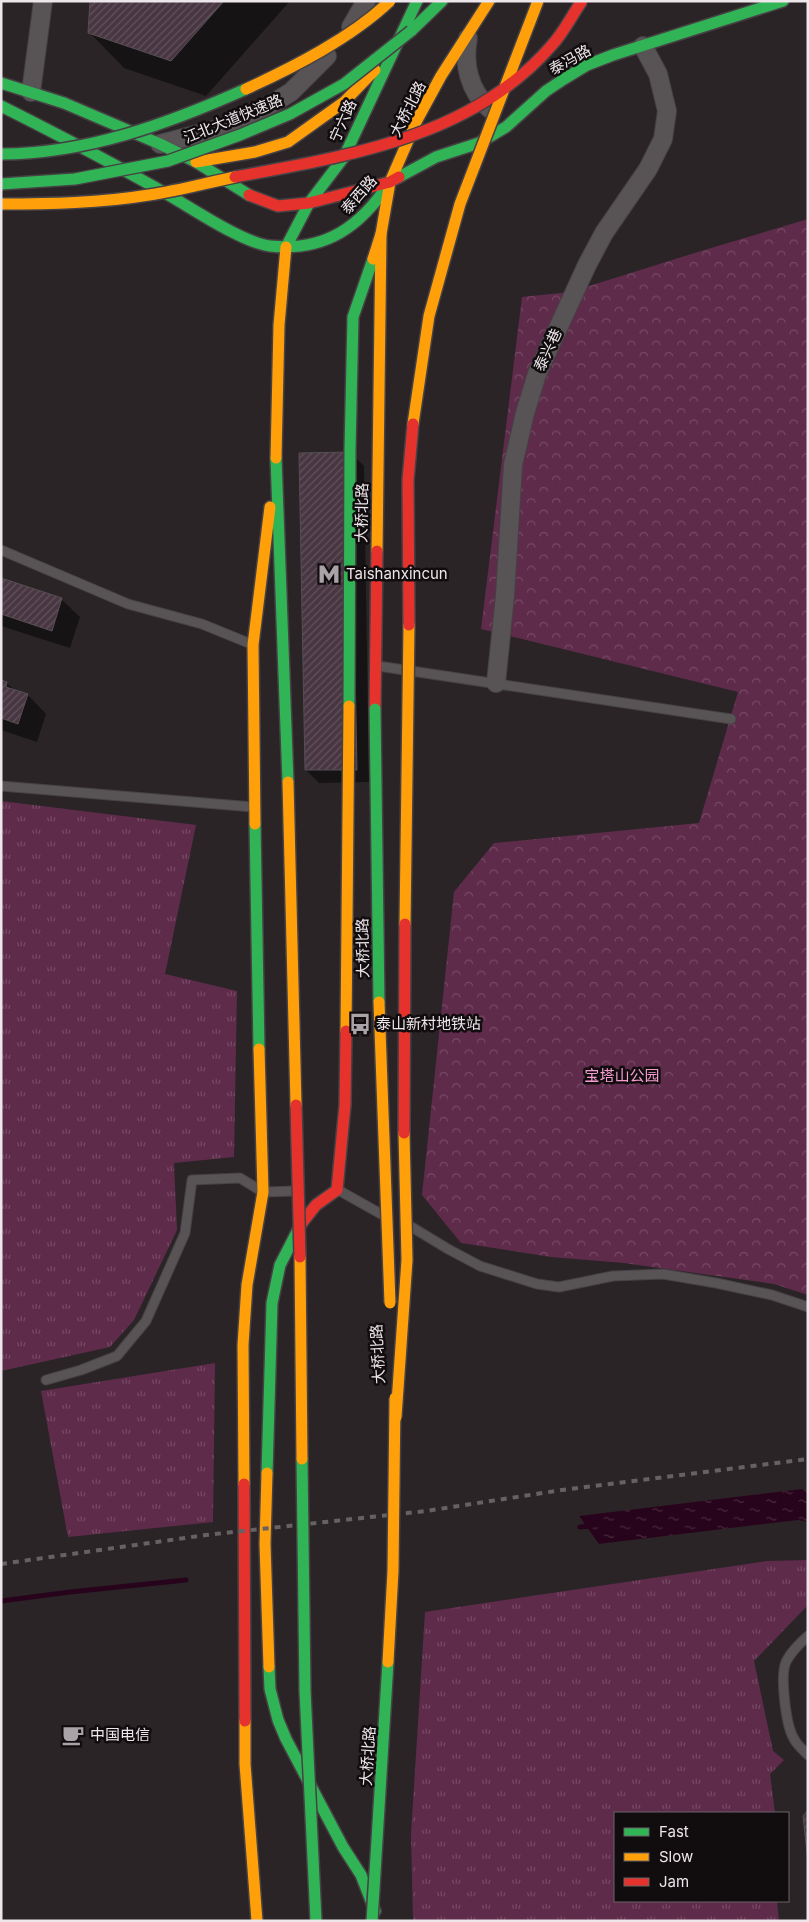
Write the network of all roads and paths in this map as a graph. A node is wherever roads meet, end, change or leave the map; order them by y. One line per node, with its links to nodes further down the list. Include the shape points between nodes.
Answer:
1 (43, 1): 14 (street)
2 (366, 1): 17 (street, via 345,39 291,92 241,123)
3 (390, 1): 18 (main road, 江北大道快速路, bridge, via 377,14 314,55 262,83 184,115 81,146 42,153)
4 (417, 1): 12 (main road, 宁六路)
5 (442, 1): 21 (main road, 江北大道快速路, bridge, via 411,31 344,84 290,114 240,135 168,161 75,179)
6 (489, 1): 10 (main road, 大桥北路)
7 (538, 1): 38 (main road, bridge, via 452,230 429,316 413,420 408,480 409,689 403,1089 407,1260)
8 (582, 1): 23 (main road, bridge, via 562,34 524,77 476,109 421,134 321,162 138,197 66,204)
9 (784, 1): 11 (main road, 泰冯路)
10 (469, 33): 16 (street, via 465,52 468,76 481,101 503,114); 20 (main road, 大桥北路, via 417,120)
11 (643, 46): 16 (main road, 泰冯路, via 587,65 546,90); 30 (street, 泰兴巷, via 658,74 667,111 663,139 648,169 604,233 536,374 513,465)
12 (393, 51): 19 (main road, via 344,102 288,142 255,152); 22 (main road, 宁六路, via 344,158)
13 (1, 83): 14 (main road, 泰西路)
14 (31, 92): 17 (main road, 泰西路)
15 (1, 106): 25 (main road, 泰西路, via 254,242)
16 (525, 110): 20 (main road, 泰冯路, via 506,127 479,143 436,157)
17 (160, 144): 19 (main road, 泰西路)
18 (1, 154)
19 (196, 162): 22 (main road, 泰西路, via 264,202 278,206)
20 (390, 182): 22 (main road, 泰西路); 24 (main road, 大桥北路); 25 (main road, 泰西路, via 353,226 335,237)
21 (1, 184)
22 (309, 203): 25 (main road, 宁六路)
23 (1, 204)
24 (380, 234): 29 (main road, 大桥北路); 34 (main road, via 353,317 345,1105)
25 (286, 247): 26 (main road, via 279,325)
26 (276, 461): 28 (main road); 42 (main road, bridge, via 299,1210 305,1691)
27 (1, 550): 28 (lane, via 128,604 202,624)
28 (253, 646): 33 (main road)
29 (375, 665): 30 (lane); 38 (main road, 大桥北路, bridge, via 382,1168)
30 (496, 683): 31 (lane)
31 (731, 719)
32 (1, 786): 33 (lane)
33 (255, 807): 35 (main road)
34 (337, 1190): 35 (lane); 36 (lane, via 390,1219 413,1227 480,1266 537,1284 559,1287 613,1276 663,1274 763,1293); 44 (main road, via 316,1205 303,1220 280,1265 272,1303 265,1544 270,1689 286,1739 361,1875)
35 (263, 1192): 37 (lane, via 240,1178 192,1180 186,1233 146,1321 117,1356); 41 (main road, via 247,1285 243,1346 245,1764)
36 (808, 1307)
37 (46, 1380)
38 (396, 1417): 43 (main road, 大桥北路, bridge, via 393,1571)
39 (808, 1636): 40 (lane, via 786,1661 783,1673 792,1736)
40 (808, 1754)
41 (257, 1921)
42 (316, 1921)
43 (372, 1921)
44 (378, 1921)

